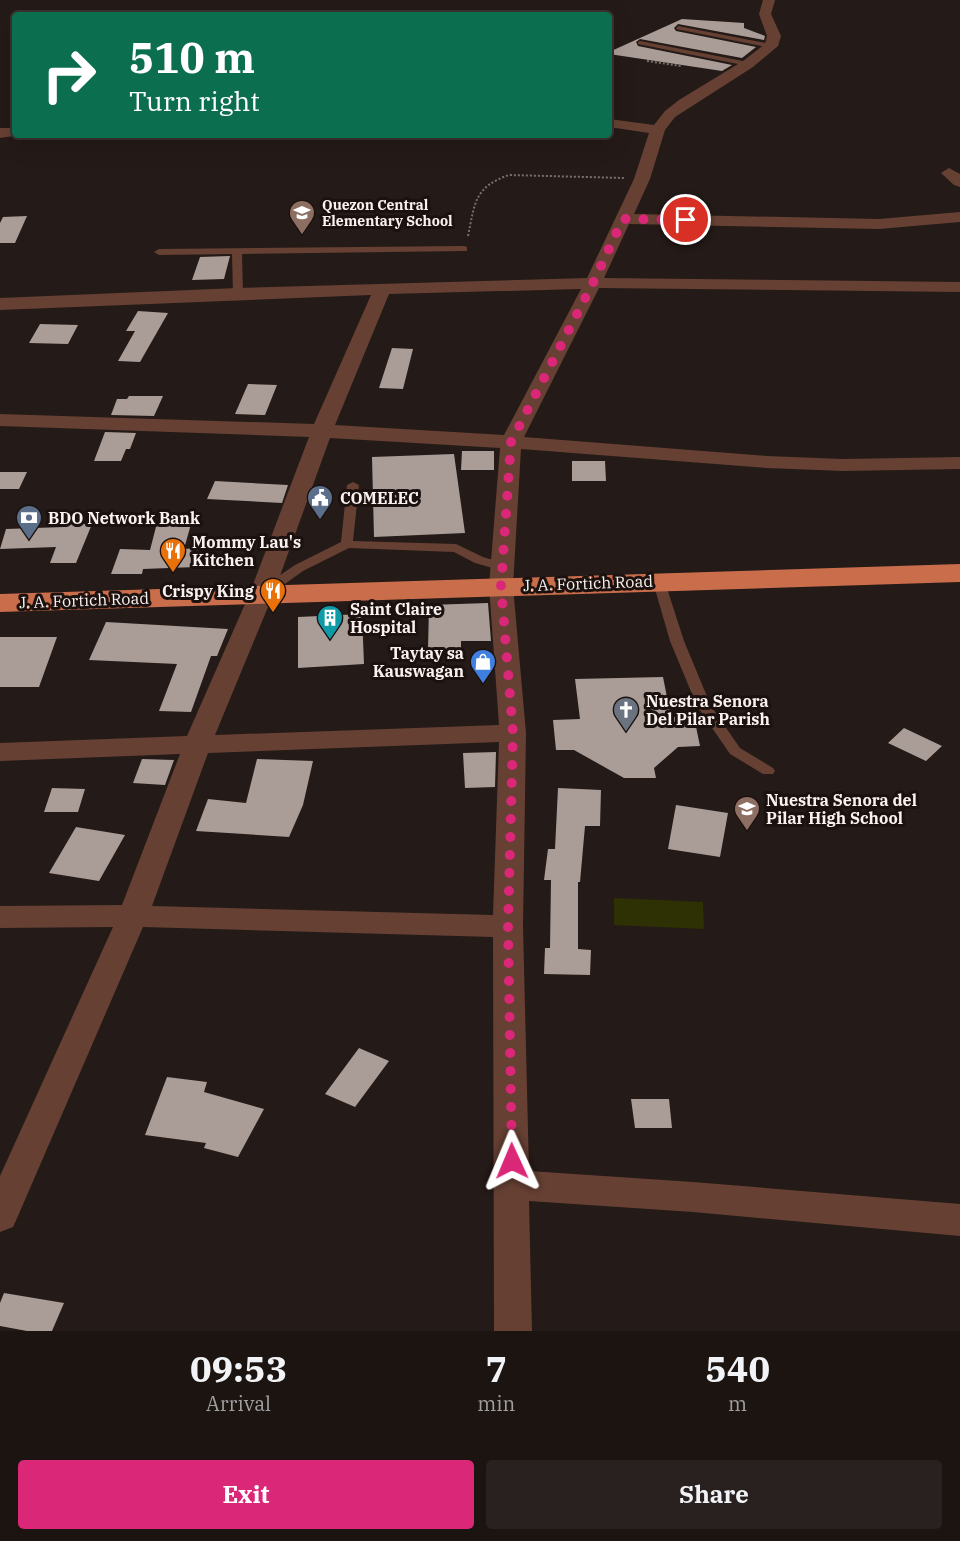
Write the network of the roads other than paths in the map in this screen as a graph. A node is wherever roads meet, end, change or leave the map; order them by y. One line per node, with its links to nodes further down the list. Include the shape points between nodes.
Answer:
1 (769, 0): 4 (street, via 765,14 774,36)
2 (678, 28): 4 (lane)
3 (640, 43): 5 (lane)
4 (771, 46): 5 (street)
5 (748, 64): 7 (street, via 670,114)
6 (612, 123): 7 (street)
7 (657, 130): 9 (street, via 642,179)
8 (960, 217): 9 (street, via 879,224)
9 (623, 219): 13 (street)
10 (464, 249): 11 (lane)
11 (237, 250): 12 (lane); 16 (lane)
12 (159, 252)
13 (593, 283): 14 (street); 15 (street); 20 (street)
14 (960, 287)
15 (382, 290): 16 (street); 19 (street)
16 (238, 293): 17 (street)
17 (0, 304)
18 (0, 420): 19 (street)
19 (322, 431): 20 (street); 27 (street)
20 (511, 442): 21 (street, via 767,462); 25 (street)
21 (960, 463)
22 (353, 485): 23 (lane)
23 (346, 544): 25 (lane, via 456,548); 27 (lane, via 299,568)
24 (960, 573): 26 (highway, J. A. Fortich Road)
25 (502, 576): 26 (highway, J. A. Fortich Road); 27 (highway, J. A. Fortich Road); 29 (street)
26 (659, 582): 32 (lane, via 677,641 704,706 735,752)
27 (261, 595): 28 (highway, J. A. Fortich Road); 30 (street)
28 (0, 603)
29 (513, 733): 30 (street); 35 (street)
30 (197, 745): 31 (street); 33 (street)
31 (0, 753)
32 (768, 771)
33 (133, 916): 34 (street); 35 (street); 37 (street)
34 (0, 917)
35 (508, 926): 36 (street)
36 (513, 1185): 38 (street); 39 (street)
37 (0, 1216)
38 (960, 1220)
39 (513, 1331)

